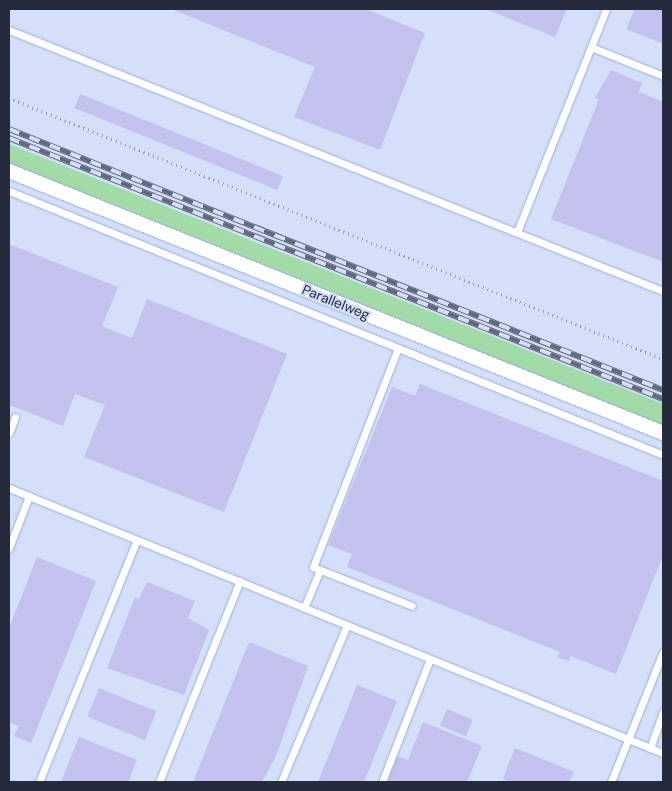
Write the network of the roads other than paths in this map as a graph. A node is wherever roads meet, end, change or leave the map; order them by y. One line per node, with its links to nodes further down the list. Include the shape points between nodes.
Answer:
1 (606, 9): 3 (lane)
2 (9, 30): 7 (lane)
3 (591, 47): 4 (lane); 7 (lane)
4 (663, 76)
5 (9, 171): 12 (street, Parallelweg)
6 (9, 191): 9 (lane)
7 (517, 232): 8 (lane)
8 (663, 291)
9 (398, 348): 13 (lane); 19 (lane, via 313,567)
10 (15, 417): 11 (lane)
11 (9, 432)
12 (663, 433)
13 (663, 455)
14 (9, 488): 15 (lane)
15 (29, 496): 16 (lane); 17 (lane)
16 (11, 535): 18 (lane)
17 (137, 540): 20 (lane); 30 (lane)
18 (9, 548)
19 (320, 570): 21 (lane); 22 (lane)
20 (240, 582): 22 (lane); 31 (lane)
21 (412, 606)
22 (304, 608): 23 (lane)
23 (347, 625): 25 (lane); 32 (lane)
24 (663, 652): 27 (lane)
25 (430, 659): 27 (lane); 33 (lane)
26 (663, 712): 28 (lane)
27 (629, 740): 28 (lane); 34 (lane)
28 (650, 748): 29 (lane)
29 (663, 753)
30 (39, 782)
31 (159, 782)
32 (281, 782)
33 (382, 782)
34 (611, 782)

